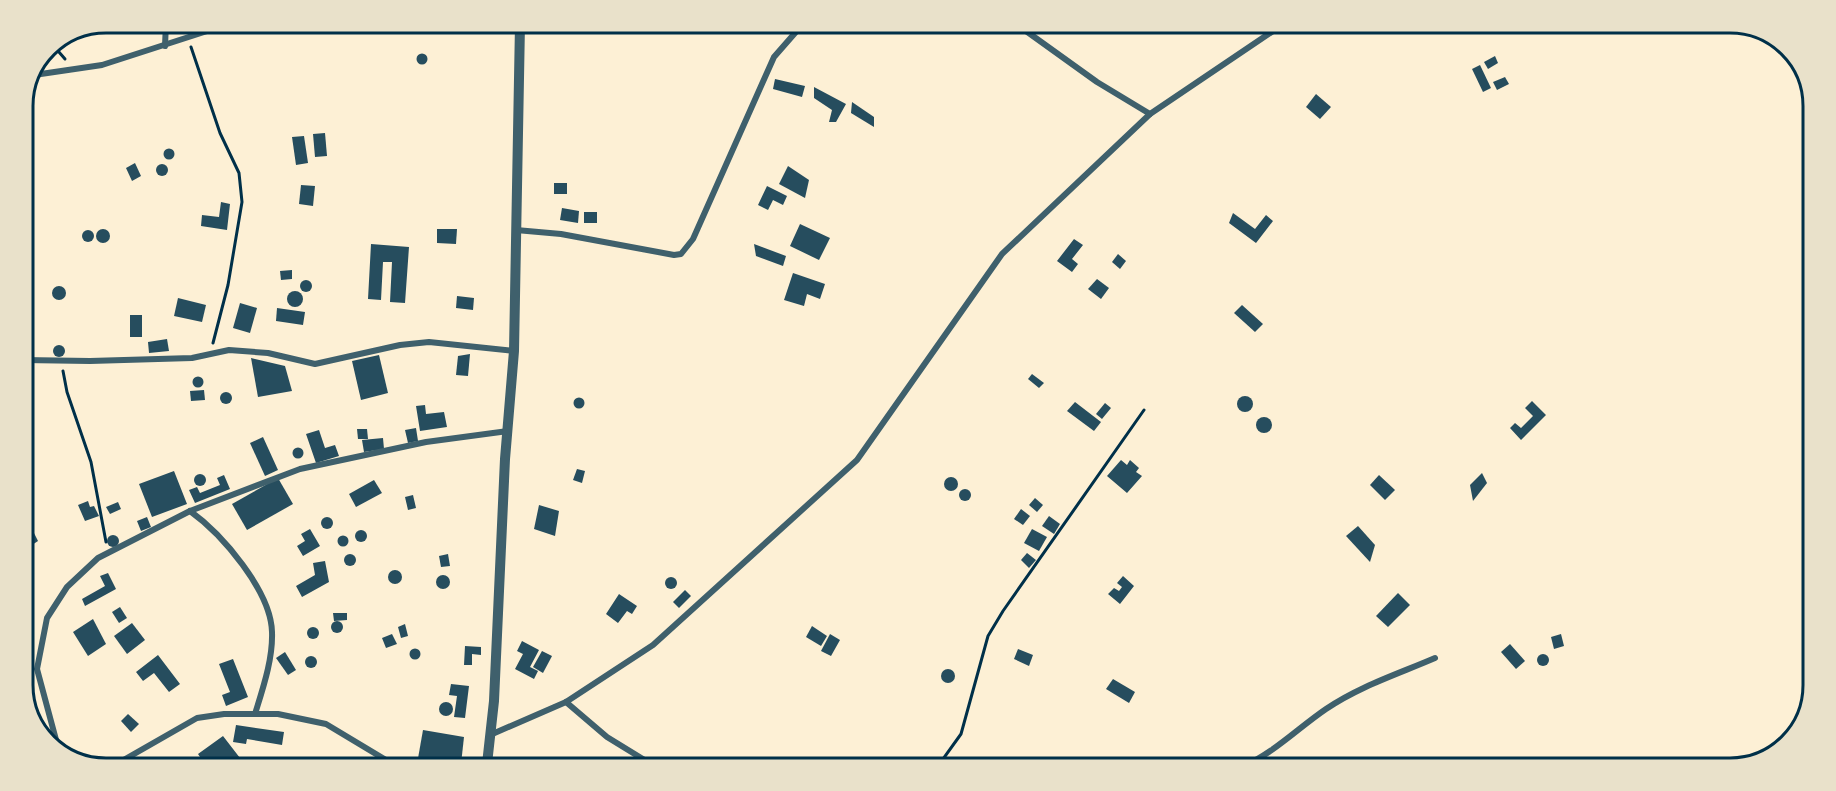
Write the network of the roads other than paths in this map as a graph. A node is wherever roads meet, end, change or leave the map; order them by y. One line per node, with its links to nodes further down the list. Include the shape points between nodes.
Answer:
1 (166, 33): 7 (street)
2 (204, 33): 7 (street)
3 (520, 33): 10 (street)
4 (795, 33): 10 (street, via 774,57 693,239 681,254)
5 (1029, 33): 9 (street)
6 (1270, 33): 9 (street)
7 (165, 46): 8 (street, via 102,65)
8 (40, 74)
9 (1150, 114): 16 (street, via 1002,254 857,460 653,645)
10 (516, 230): 11 (street)
11 (514, 351): 12 (street, via 429,342 315,364 268,353 230,350 192,358); 13 (street)
12 (33, 360)
13 (508, 431): 14 (street, via 426,442 300,469); 18 (street)
14 (190, 511): 17 (street, via 238,557 262,596 273,629 271,654); 19 (street, via 107,552 67,587 47,618 37,669)
15 (1435, 658): 24 (street, via 1362,686)
16 (566, 702): 18 (street); 23 (street, via 607,737)
17 (255, 714): 20 (street, via 197,718); 21 (street, via 278,714 326,724)
18 (490, 735): 22 (street)
19 (56, 738)
20 (127, 758)
21 (381, 758)
22 (488, 758)
23 (641, 758)
24 (1262, 758)

